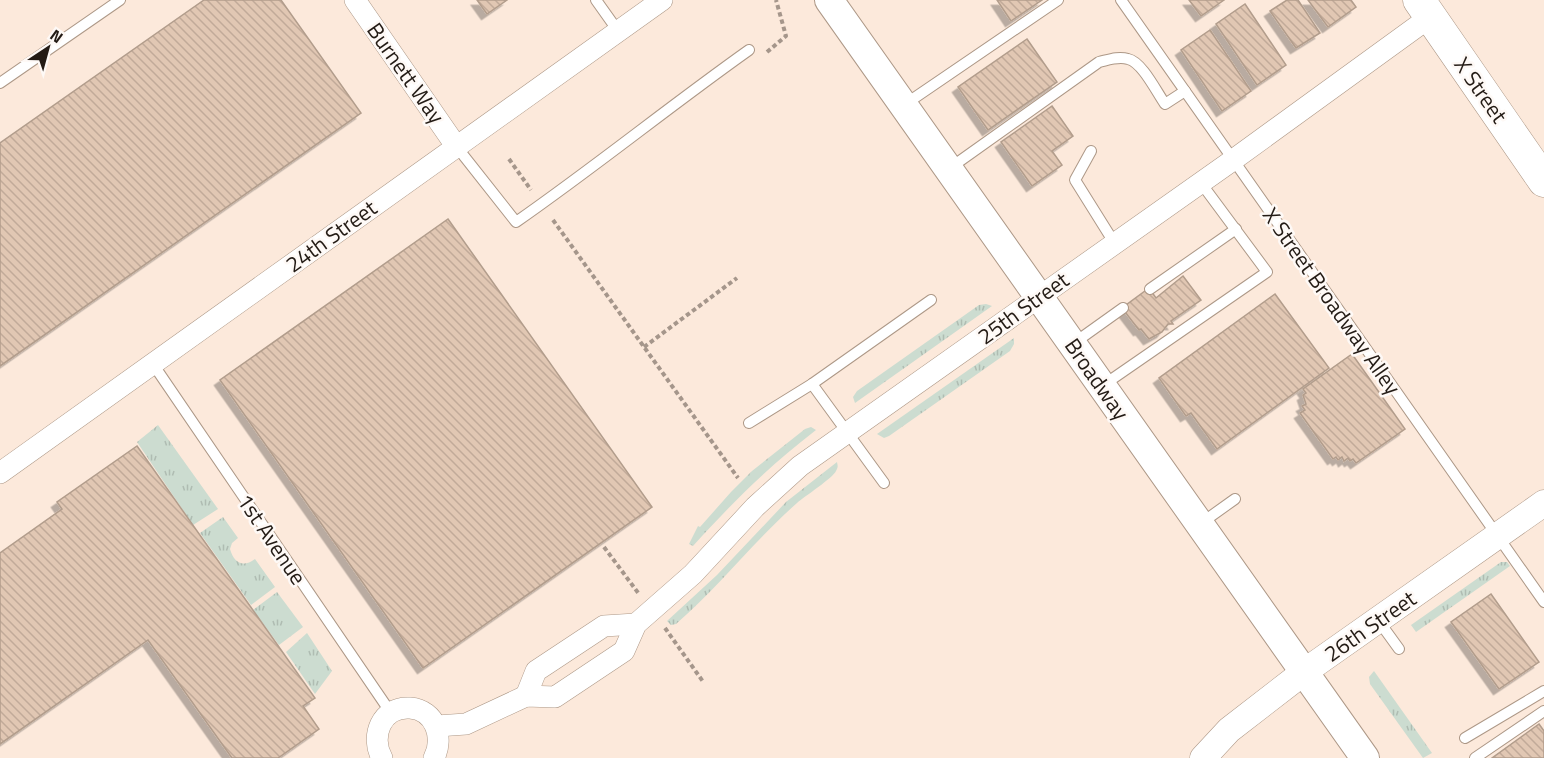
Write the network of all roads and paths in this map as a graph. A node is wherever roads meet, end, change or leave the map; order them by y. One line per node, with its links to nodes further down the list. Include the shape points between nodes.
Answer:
1 (120, 0): 13 (lane)
2 (356, 0): 16 (street, Burnett Way)
3 (596, 0): 10 (lane)
4 (662, 0): 10 (street, 24th Street)
5 (776, 0): 12 (path, via 786,36)
6 (829, 0): 15 (main road, Broadway)
7 (1058, 0): 15 (lane)
8 (1121, 0): 14 (lane, X Street Broadway Alley)
9 (1425, 8): 19 (street, 25th Street); 21 (main road, X Street)
10 (618, 31): 16 (street, 24th Street)
11 (749, 50): 16 (lane, via 516,222)
12 (764, 55)
13 (0, 83)
14 (1185, 91): 19 (lane, X Street Broadway Alley); 20 (lane, via 1165,104 1129,59 1099,62)
15 (903, 106): 20 (main road, Broadway)
16 (456, 146): 34 (street, 24th Street)
17 (1091, 151): 26 (lane, via 1075,180)
18 (509, 159): 23 (path)
19 (1233, 160): 22 (street, 25th Street); 45 (lane, X Street Broadway Alley)
20 (949, 168): 29 (main road, Broadway)
21 (1544, 181)
22 (1201, 183): 25 (lane); 26 (street, 25th Street)
23 (533, 193)
24 (553, 220): 33 (path)
25 (1236, 229): 28 (lane); 36 (lane, via 1267,272)
26 (1114, 244): 29 (street, 25th Street)
27 (736, 278): 33 (path)
28 (1149, 290)
29 (1039, 297): 32 (main road, Broadway); 38 (street, 25th Street)
30 (931, 300): 35 (lane)
31 (1123, 308): 32 (lane)
32 (1072, 344): 36 (main road, Broadway)
33 (644, 347): 40 (path)
34 (153, 364): 39 (street, 24th Street); 58 (lane, 1st Avenue)
35 (812, 384): 37 (lane); 38 (lane)
36 (1102, 386): 44 (main road, Broadway)
37 (749, 423)
38 (848, 432): 41 (lane); 50 (street, 25th Street, via 785,479 693,574)
39 (0, 473)
40 (738, 478)
41 (884, 483)
42 (1235, 499): 44 (lane)
43 (1544, 503): 45 (street, 26th Street)
44 (1200, 525): 53 (main road, Broadway)
45 (1497, 536): 48 (lane, X Street Broadway Alley); 49 (street, 26th Street)
46 (604, 547): 47 (path)
47 (640, 594)
48 (1544, 602)
49 (1378, 620): 52 (lane); 53 (street, 26th Street)
50 (636, 624): 56 (street, via 604,626 536,671); 56 (street, 25th Street, via 624,651 555,697)
51 (663, 625): 54 (path)
52 (1399, 649)
53 (1304, 672): 63 (street, 26th Street, via 1229,730); 64 (main road, Broadway)
54 (704, 683)
55 (1544, 691): 60 (lane)
56 (526, 696): 59 (street, 25th Street, via 466,724)
57 (1544, 711): 65 (lane)
58 (391, 713): 59 (street, via 410,708 421,711); 61 (street, via 376,733)
59 (437, 726): 62 (street, via 439,749)
60 (1465, 738)
61 (380, 757)
62 (434, 758)
63 (1203, 758)
64 (1365, 758)
65 (1475, 758)

